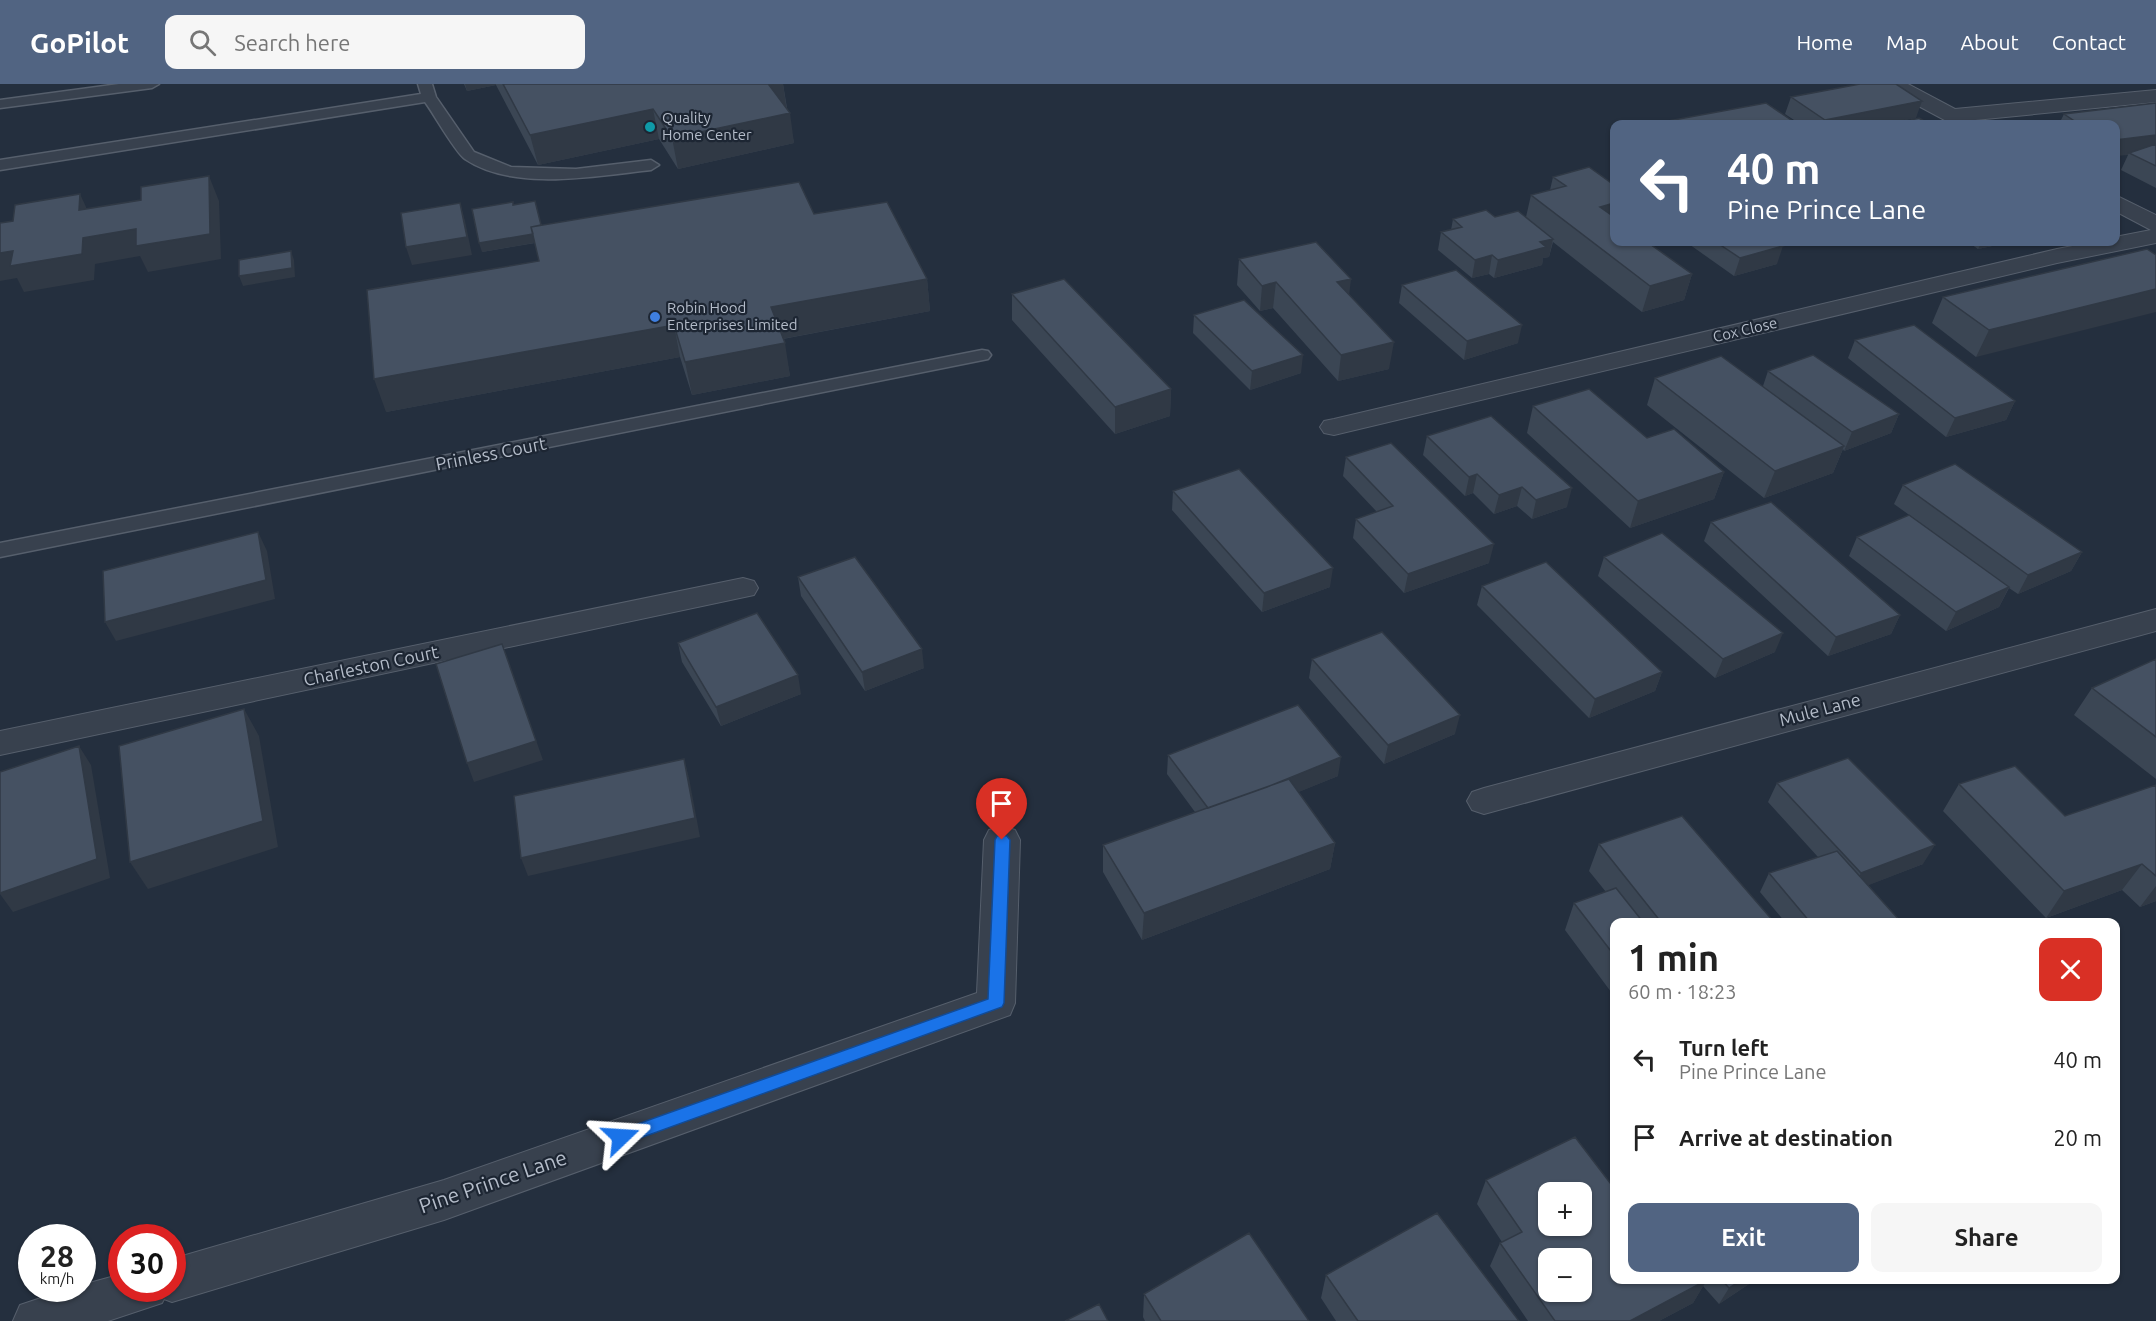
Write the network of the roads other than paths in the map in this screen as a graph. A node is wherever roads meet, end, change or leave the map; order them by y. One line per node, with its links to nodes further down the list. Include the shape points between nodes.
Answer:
1 (152, 84): 5 (lane)
2 (1892, 84): 6 (street)
3 (427, 91): 7 (lane); 8 (lane, via 469,155 508,172 576,174)
4 (2156, 96): 6 (street)
5 (0, 104)
6 (1959, 120)
7 (0, 165)
8 (651, 165)
9 (2120, 205): 10 (street)
10 (2156, 224)
11 (2156, 236): 12 (street, Cox Close)
12 (2120, 243)
13 (2106, 246): 15 (street, Cox Close)
14 (982, 355): 16 (lane, Prinless Court)
15 (1334, 427)
16 (0, 550)
17 (743, 588): 19 (street, Charleston Court)
18 (2156, 620): 20 (street, Mule Lane)
19 (0, 743)
20 (1484, 801)
21 (1002, 840): 22 (street, Pine Prince Lane, via 996,1003 444,1200)
22 (186, 1277)
23 (108, 1299): 24 (street)
24 (36, 1321)

